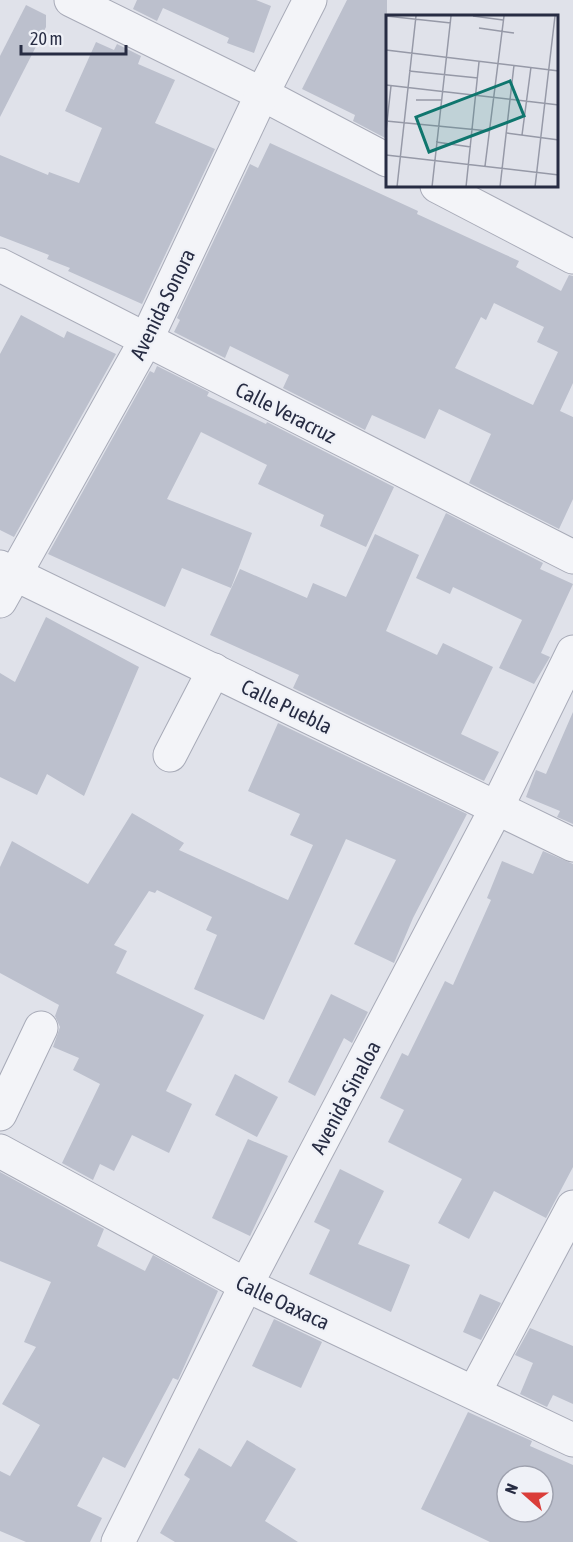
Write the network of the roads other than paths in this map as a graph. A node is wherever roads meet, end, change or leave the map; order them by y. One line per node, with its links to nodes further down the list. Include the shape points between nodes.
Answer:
1 (71, 0): 3 (street)
2 (310, 0): 3 (street, Avenida Sonora)
3 (262, 94): 4 (street); 8 (street, Avenida Sonora)
4 (386, 158)
5 (441, 188): 6 (street)
6 (573, 257)
7 (0, 265): 8 (street, Calle Veracruz)
8 (146, 340): 9 (street, Calle Veracruz); 10 (street, Avenida Sonora)
9 (573, 557)
10 (4, 581): 12 (street, Calle Puebla)
11 (573, 652): 14 (street, Avenida Sinaloa)
12 (214, 670): 13 (street); 14 (street, Calle Puebla)
13 (170, 755)
14 (496, 809): 15 (street, Calle Puebla); 20 (street, Avenida Sinaloa)
15 (573, 845)
16 (41, 1028): 17 (street)
17 (0, 1114)
18 (0, 1151): 20 (street, Calle Oaxaca)
19 (573, 1207): 21 (street)
20 (246, 1285): 21 (street, Calle Oaxaca); 23 (street, Avenida Sinaloa)
21 (475, 1391): 22 (street, Calle Oaxaca)
22 (573, 1440)
23 (118, 1542)

